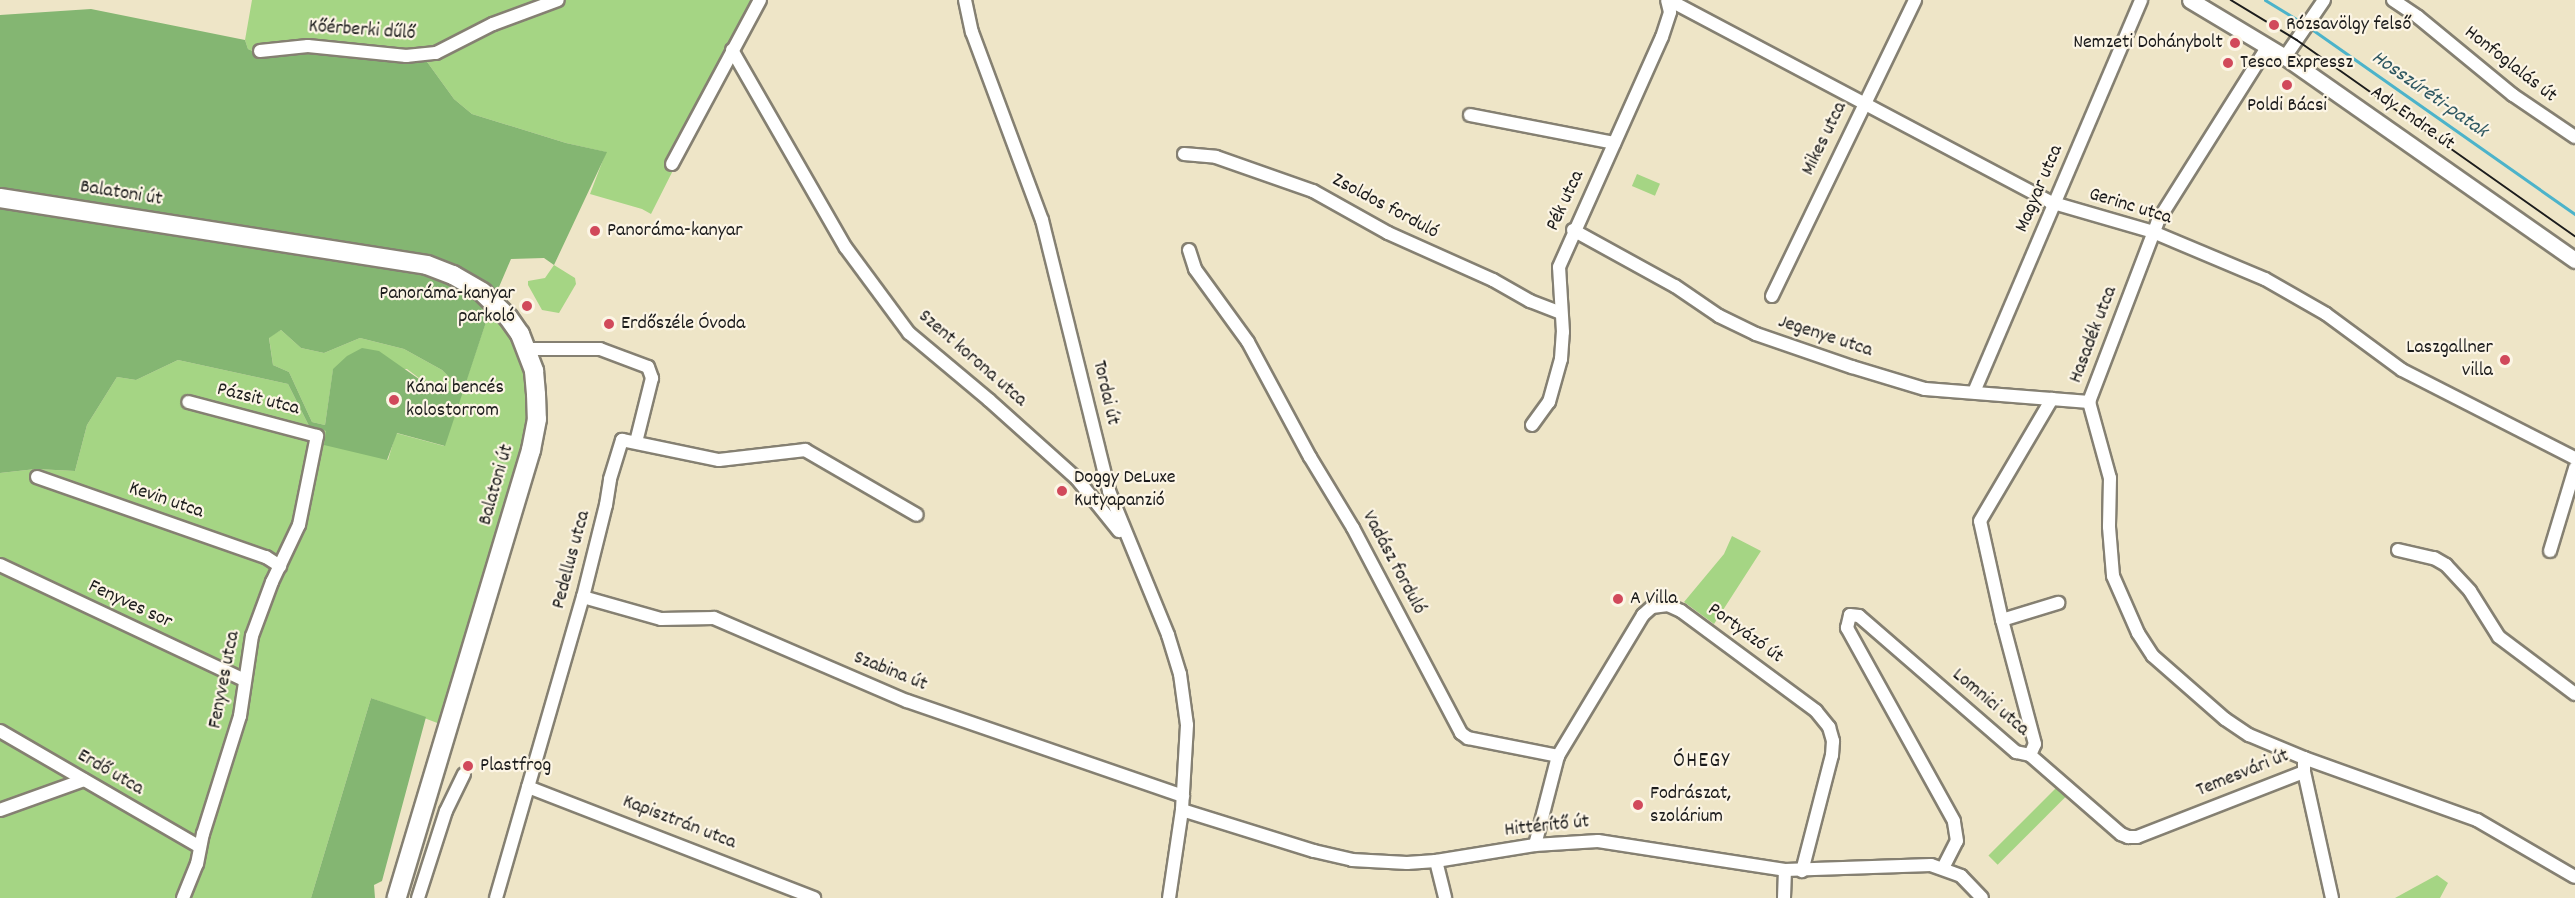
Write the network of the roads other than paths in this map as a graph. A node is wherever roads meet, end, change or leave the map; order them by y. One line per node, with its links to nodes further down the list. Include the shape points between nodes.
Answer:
1 (558, 0): 12 (street, Kőérberki dűlő, via 493,24 436,53 406,56 308,46)
2 (760, 0): 11 (street)
3 (965, 0): 42 (street, Tordai út, via 972,32 1042,220 1106,482)
4 (1668, 0): 14 (street, Gerinc utca); 17 (street, Pék utca, via 1670,12 1662,37)
5 (1915, 0): 14 (street, Mikes utca)
6 (2141, 0): 21 (street, Magyar utca)
7 (2190, 0): 10 (street, Ady Endre út)
8 (2324, 0): 13 (street)
9 (2393, 0): 16 (street, Honfoglalás út, via 2513,95)
10 (2268, 46): 13 (street, Ady Endre út); 23 (street, Hasadék utca)
11 (732, 50): 19 (street); 42 (street, Szent korona utca, via 846,248 909,333 1077,479)
12 (260, 51)
13 (2285, 57): 25 (street, Ady Endre út)
14 (1864, 102): 21 (street, Gerinc utca); 26 (street, Mikes utca)
15 (1470, 115): 17 (street)
16 (2575, 137)
17 (1614, 143): 22 (street, Pék utca)
18 (1184, 154): 27 (street, Zsoldos forduló, via 1215,157 1312,190 1388,233)
19 (672, 164)
20 (0, 198): 28 (main road, Balatoni út, via 427,265 460,279 492,301 520,334)
21 (2055, 204): 23 (street, Gerinc utca); 29 (street, Magyar utca)
22 (1573, 230): 27 (street, Pék utca, via 1559,267); 29 (street, Jegenye utca, via 1762,337 1925,389)
23 (2153, 232): 32 (street, Hasadék utca); 36 (street, Gerinc utca, via 2265,279 2326,314 2402,370)
24 (1189, 250): 52 (street, Vadász forduló, via 1195,269 1248,342 1353,528 1461,733 1468,738)
25 (2575, 260)
26 (1772, 296)
27 (1561, 313): 33 (street, Pék utca, via 1561,359 1549,402)
28 (526, 349): 35 (street, via 600,349 648,367 652,378); 68 (main road, Balatoni út, via 534,371 537,402 531,450)
29 (1974, 392): 30 (street, Jegenye utca)
30 (2052, 399): 32 (street, Jegenye utca); 47 (street, Lomnici utca, via 1980,521)
31 (188, 402): 34 (street, Pázsit utca)
32 (2090, 402): 53 (street, Hasadék utca, via 2110,478 2113,576 2138,633 2153,656 2225,719 2249,735)
33 (1532, 425)
34 (317, 436): 44 (street, Fenyves utca, via 299,525)
35 (636, 442): 39 (street, via 719,460 805,450); 45 (street, Pedellus utca, via 626,440 620,444)
36 (2575, 458)
37 (2575, 468): 41 (street)
38 (38, 477): 44 (street, Kevin utca, via 266,557)
39 (917, 515)
40 (2398, 550): 49 (street, via 2434,558 2446,565 2470,591 2499,637)
41 (2550, 551)
42 (1136, 554): 58 (street, Tordai út, via 1180,674 1187,725)
43 (0, 565): 48 (street, Fenyves sor)
44 (280, 566): 48 (street, Fenyves utca, via 252,636)
45 (583, 597): 57 (street, Pedellus utca); 58 (street, Szabina út, via 661,619 714,618 906,701)
46 (2058, 603): 47 (street)
47 (2002, 620): 51 (street, Lomnici utca, via 2035,744)
48 (244, 680): 62 (street, Fenyves utca, via 240,716)
49 (2575, 694)
50 (0, 731): 56 (street, Erdő utca)
51 (2030, 754): 54 (street, Temesvári út, via 2128,837 2137,837); 64 (street, Lomnici utca, via 2016,752 1859,616 1850,615 1847,628 1954,821 1957,841)
52 (1558, 756): 61 (street); 66 (street, Portyázó út, via 1643,615 1668,605 1681,611 1816,711 1829,727 1832,755)
53 (2304, 758): 54 (street, Temesvári út); 67 (street, Temesvári út, via 2477,820)
54 (2304, 772): 77 (street)
55 (464, 774): 69 (street, via 446,811)
56 (84, 780): 59 (street); 62 (street, Erdő utca)
57 (528, 787): 71 (street, Pedellus utca); 72 (street, Kapisztrán utca)
58 (1183, 796): 60 (street, Tordai út)
59 (0, 810)
60 (1182, 810): 63 (street, Hittérítő út, via 1352,860); 73 (street, Tordai út)
61 (1535, 845): 63 (street, Hittérítő út); 65 (street, Hittérítő út, via 1598,841)
62 (200, 847): 70 (street, Fenyves utca)
63 (1436, 861): 74 (street)
64 (1943, 868): 66 (street, Hittérítő út, via 1931,865); 76 (street, Hittérítő út, via 1961,876)
65 (1785, 870): 66 (street, Hittérítő út); 75 (street)
66 (1802, 871)
67 (2575, 877)
68 (399, 890): 69 (street)
69 (419, 893)
70 (183, 898)
71 (495, 898)
72 (814, 898)
73 (1169, 898)
74 (1445, 898)
75 (1784, 898)
76 (1982, 898)
77 (2332, 898)

